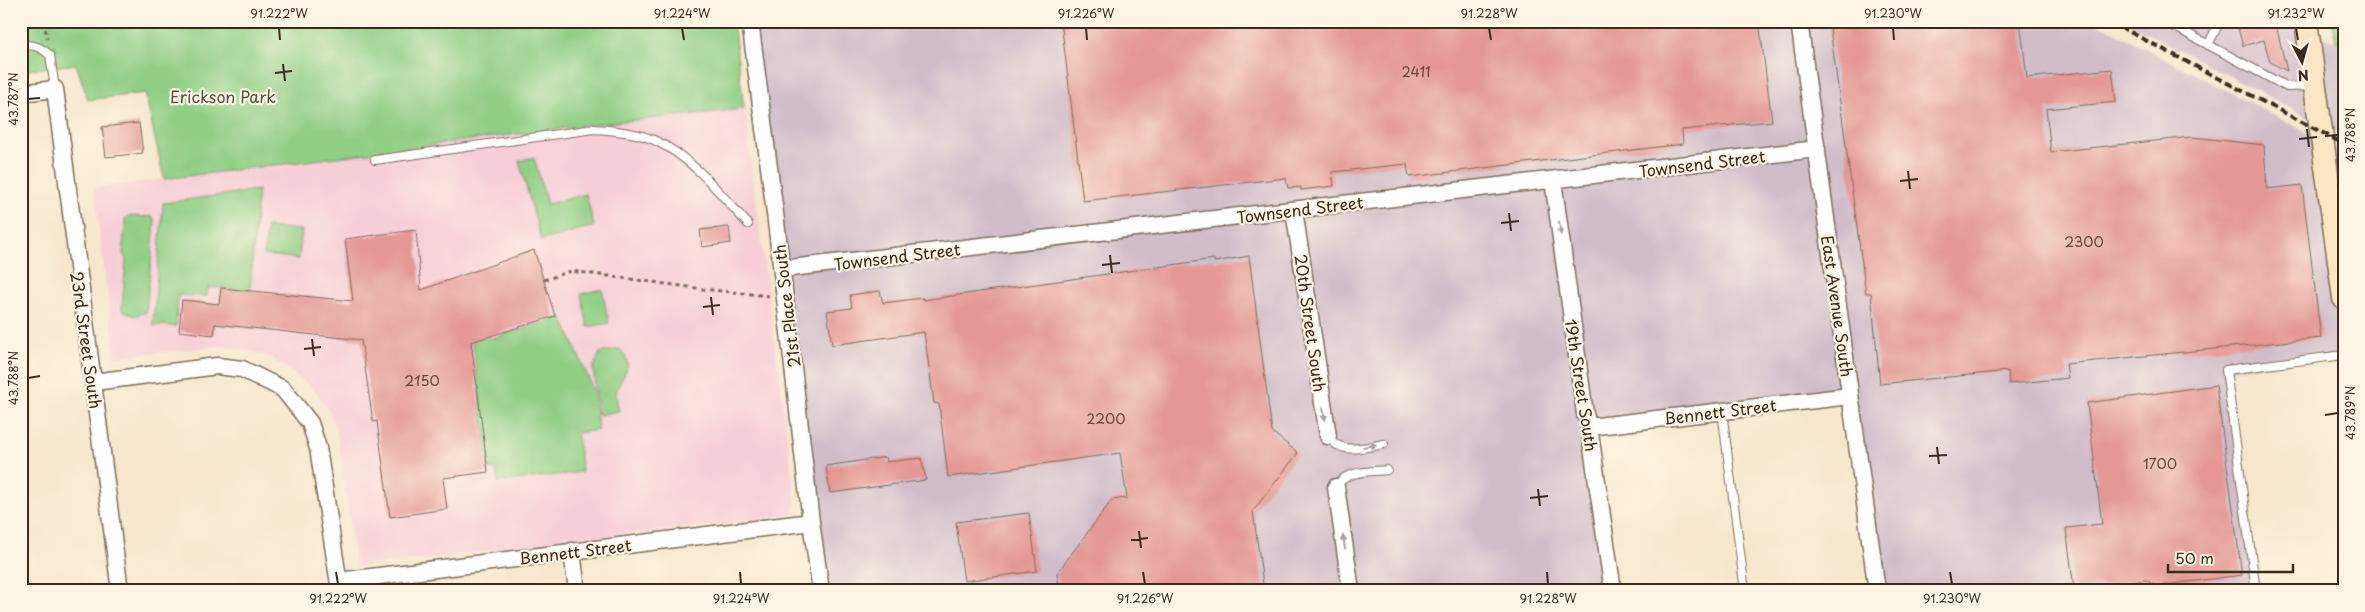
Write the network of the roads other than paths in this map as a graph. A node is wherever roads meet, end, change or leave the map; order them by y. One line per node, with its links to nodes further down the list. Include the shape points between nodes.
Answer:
1 (750, 21): 16 (street, 21st Place South)
2 (1799, 21): 11 (street, East Avenue South)
3 (2164, 21): 6 (lane)
4 (2220, 21): 6 (lane)
5 (2306, 21): 8 (street)
6 (2208, 45): 8 (lane, via 2287,87)
7 (21, 47): 9 (lane, via 42,48 50,55)
8 (2316, 86): 17 (street)
9 (55, 89): 10 (street); 19 (street, 23rd Street South)
10 (21, 93)
11 (1817, 149): 13 (street, Townsend Street); 20 (street, East Avenue South)
12 (376, 160): 15 (lane, via 594,129 625,132 658,142 690,163)
13 (1553, 180): 14 (street, Townsend Street); 22 (street, 19th Street South, one-way to 22)
14 (1294, 210): 16 (street, Townsend Street); 23 (street, 20th Street South, one-way to 23)
15 (748, 224)
16 (782, 270): 27 (street, 21st Place South)
17 (2344, 298)
18 (2344, 355): 37 (lane, via 2226,370)
19 (94, 382): 29 (street, via 216,366 242,369 283,389 310,423 318,448); 30 (street, 23rd Street South)
20 (1850, 396): 21 (street, Bennett Street); 36 (street, East Avenue South)
21 (1722, 411): 22 (street, Bennett Street); 35 (lane)
22 (1589, 427): 34 (street, 19th Street South)
23 (1328, 436): 24 (lane, one-way to 24, via 1333,445 1343,450)
24 (1384, 444)
25 (1388, 470): 26 (lane, via 1346,476)
26 (1336, 487): 33 (street, one-way to 26)
27 (811, 522): 28 (street, Bennett Street); 32 (street, 21st Place South)
28 (572, 551): 29 (street, Bennett Street); 31 (street)
29 (339, 586)
30 (120, 591)
31 (577, 591)
32 (821, 591)
33 (1350, 591)
34 (1613, 591)
35 (1745, 591)
36 (1876, 591)
37 (2256, 591)

